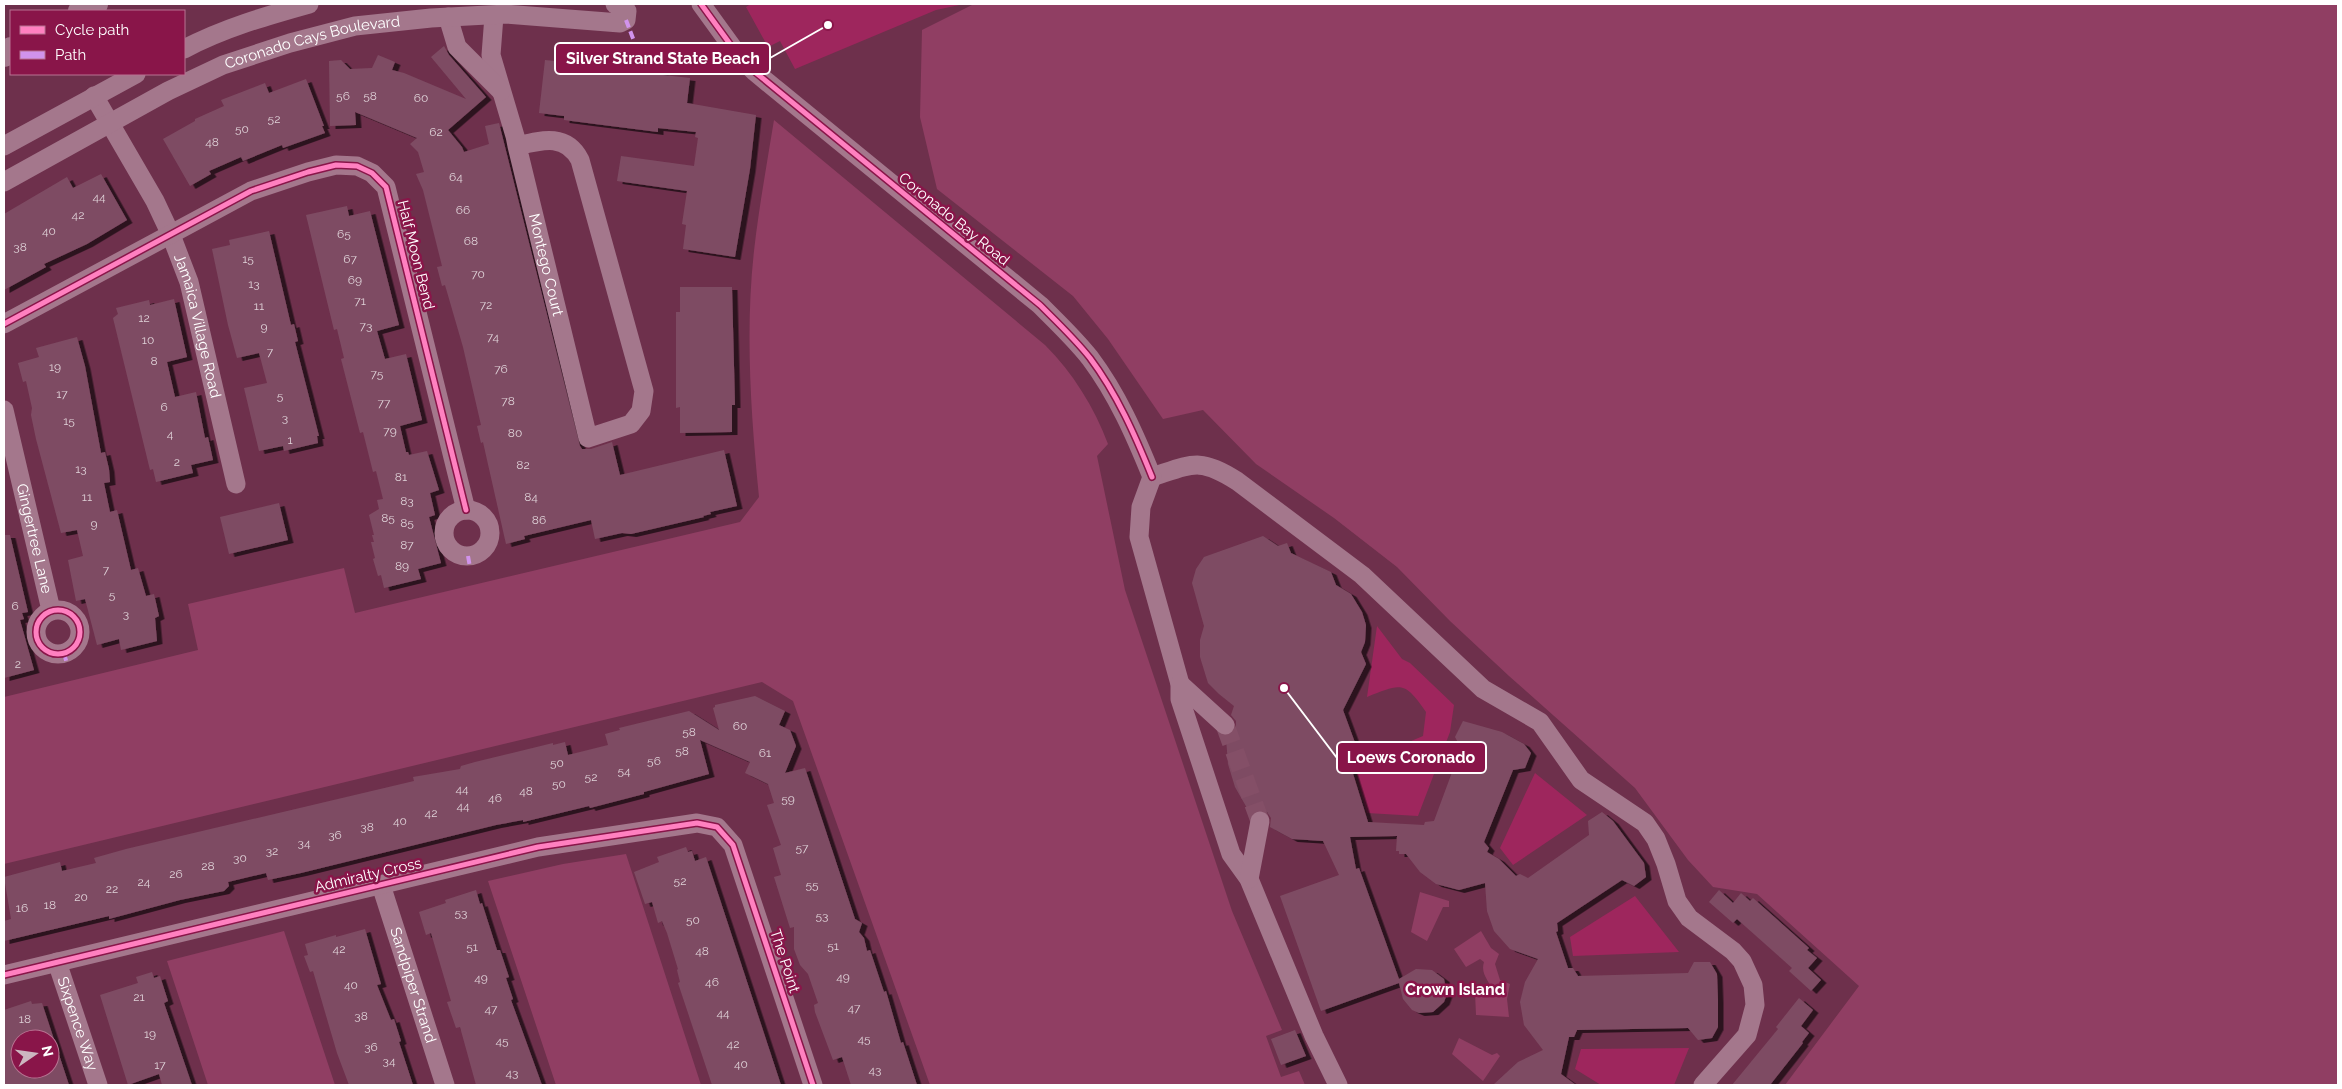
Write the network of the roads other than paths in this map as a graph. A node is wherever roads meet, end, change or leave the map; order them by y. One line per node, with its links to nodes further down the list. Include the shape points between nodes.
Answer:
1 (95, 4): 5 (highway)
2 (309, 4): 8 (street, via 263,16 206,37)
3 (615, 4): 6 (street, Coronado Cays Boulevard, via 627,11 626,20 620,23 506,14)
4 (705, 5): 19 (street, Coronado Bay Road, via 738,55 755,72 1040,305 1063,329 1089,357 1111,389 1134,432)
5 (83, 10)
6 (494, 16): 7 (street, Coronado Cays Boulevard); 10 (street, Montego Court, via 491,55)
7 (448, 17): 10 (street, via 457,48); 12 (street, Coronado Cays Boulevard, via 355,26 290,43 223,65)
8 (185, 48)
9 (134, 75): 11 (street)
10 (502, 92): 14 (street, Montego Court)
11 (94, 96): 12 (street, Jamaica Village Road); 13 (street)
12 (110, 123): 15 (street, Coronado Cays Boulevard); 16 (street, Jamaica Village Road)
13 (4, 146)
14 (517, 146): 14 (street, Montego Court, via 588,438 631,424 641,411 644,391 580,160 572,147 564,142 542,140)
15 (4, 182)
16 (171, 235): 17 (street, Half Moon Bend); 20 (street, Jamaica Village Road, via 189,282); 21 (street, Half Moon Bend, via 251,191 308,172 336,165 357,166 372,173 386,187)
17 (4, 324)
18 (4, 410): 22 (street, Gingertree Lane)
19 (1152, 477): 23 (street, via 1141,507 1139,537); 35 (street, via 1189,464 1205,464 1237,481 1362,575 1483,689 1540,722 1581,780 1645,823 1663,856 1677,901 1689,918 1742,961 1752,985 1755,1005 1747,1035)
20 (236, 484)
21 (466, 510)
22 (52, 610)
23 (1180, 684): 24 (street); 27 (street, via 1180,699 1231,854)
24 (1226, 725)
25 (1260, 821): 27 (street)
26 (733, 845): 28 (street, Admiralty Cross, via 717,827 696,823 538,847); 33 (street, The Point)
27 (1249, 879): 34 (street, via 1314,1036)
28 (381, 886): 29 (street, Admiralty Cross); 32 (street, Sandpiper Strand)
29 (57, 962): 30 (street, Admiralty Cross); 31 (street, Sixpence Way)
30 (4, 975)
31 (98, 1085)
32 (445, 1085)
33 (812, 1085)
34 (1338, 1085)
35 (1703, 1085)

